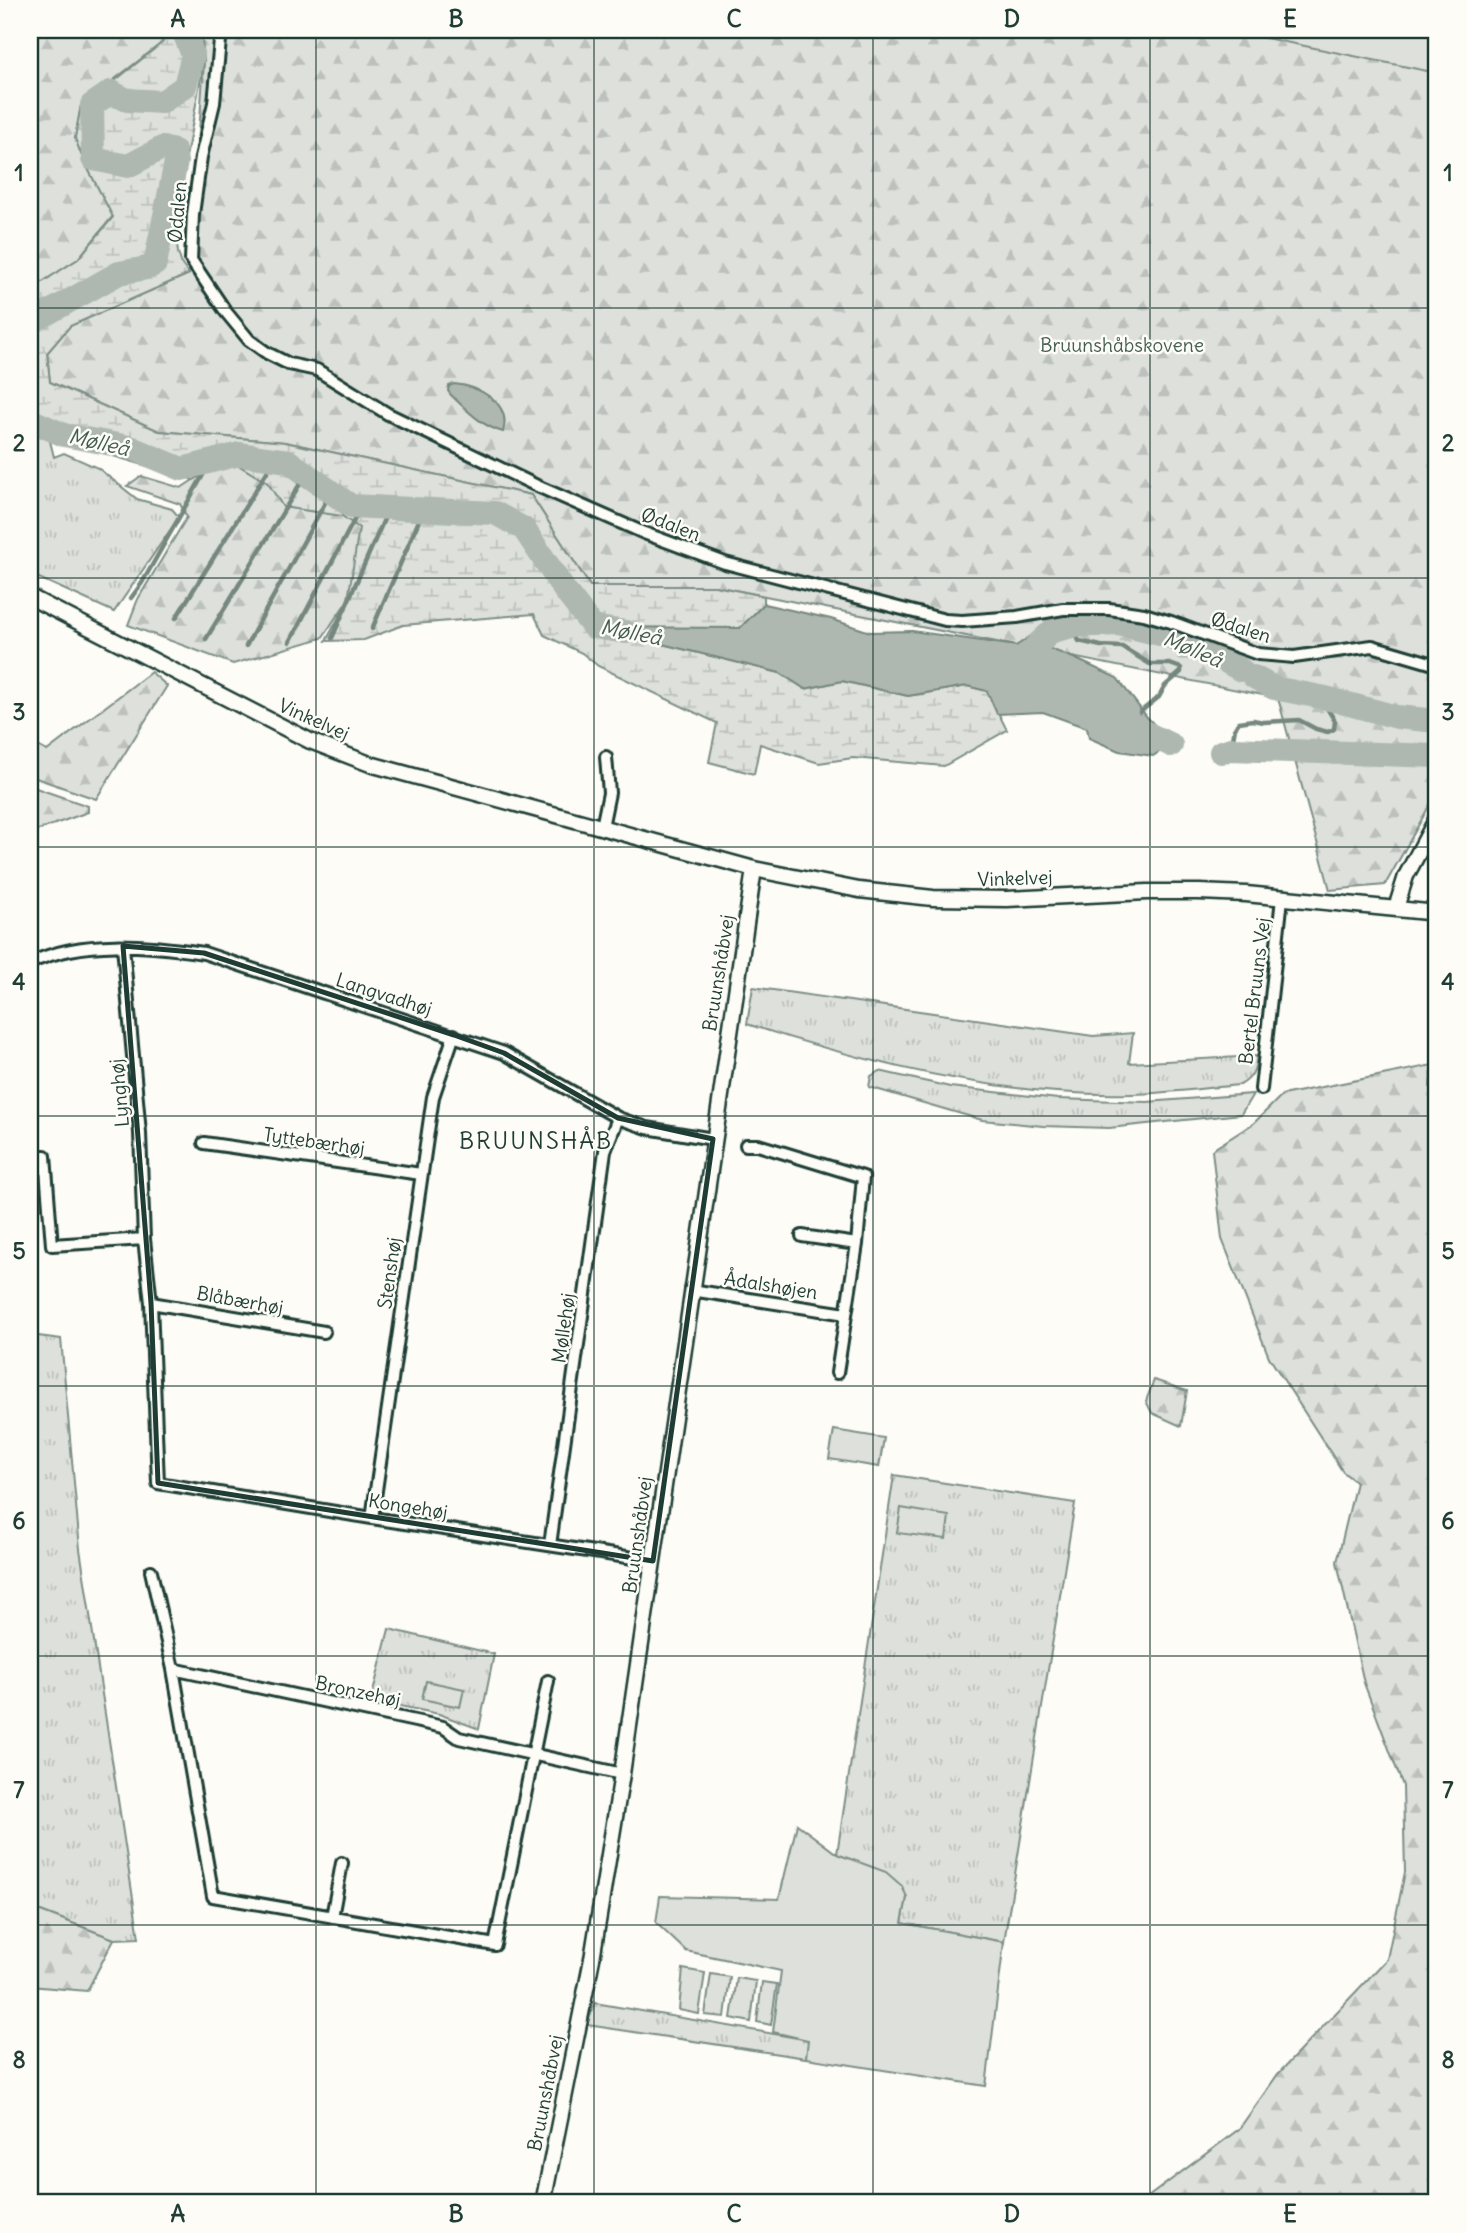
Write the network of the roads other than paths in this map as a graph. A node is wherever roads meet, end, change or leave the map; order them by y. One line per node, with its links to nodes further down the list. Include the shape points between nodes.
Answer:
1 (221, 30): 3 (street, Ødalen, via 214,103 195,202 191,260 226,312 249,340 267,353 317,370 388,414 535,485 724,564 945,620 1109,609 1171,622 1258,654 1294,657 1372,646)
2 (30, 597): 6 (street, Vinkelvej, via 310,741 370,764)
3 (1437, 665)
4 (606, 757): 6 (street, via 609,793)
5 (1437, 818): 9 (street, via 1406,876)
6 (602, 827): 7 (street, Vinkelvej)
7 (754, 869): 8 (street, Vinkelvej, via 859,890 933,898 1199,892); 16 (street, Bruunshåbvej)
8 (1283, 898): 9 (street, Vinkelvej); 14 (street, Bertel Bruuns Vej)
9 (1396, 908): 10 (street, Vinkelvej)
10 (1437, 913)
11 (123, 946): 12 (street, Langvadhøj, via 67,950); 13 (street, Langvadhøj, via 204,953); 22 (street, Lynghøj, via 140,1133)
12 (30, 964)
13 (454, 1035): 15 (street, Langvadhøj, via 504,1053); 20 (street, Stenshøj, via 433,1097)
14 (1261, 1089)
15 (618, 1118): 16 (street, Langvadhøj, via 646,1128); 31 (street, Møllehøj, via 605,1151)
16 (713, 1139): 24 (street, Bruunshåbvej)
17 (204, 1143): 20 (street, Tyttebærhøj)
18 (746, 1145): 23 (street, via 863,1177)
19 (39, 1156): 22 (street, via 45,1156 52,1245)
20 (421, 1174): 30 (street, Stenshøj)
21 (802, 1236): 23 (street)
22 (144, 1239): 25 (street, Lynghøj)
23 (857, 1244): 26 (street)
24 (691, 1290): 26 (street, Ådalshøjen); 32 (street, Bruunshåbvej)
25 (151, 1303): 27 (street, Blåbærhøj); 29 (street, Lynghøj)
26 (846, 1314): 28 (street)
27 (324, 1332)
28 (837, 1373)
29 (158, 1483): 30 (street, Kongehøj)
30 (372, 1518): 31 (street, Kongehøj)
31 (550, 1545): 32 (street, Kongehøj)
32 (653, 1561): 37 (street, Bruunshåbvej)
33 (151, 1571): 34 (street)
34 (173, 1669): 36 (street, Bronzehøj, via 443,1727 459,1738); 39 (street, via 214,1896)
35 (548, 1681): 36 (street)
36 (533, 1754): 37 (street, Bronzehøj); 39 (street, via 495,1945)
37 (622, 1774): 40 (street, Bruunshåbvej, via 592,1959)
38 (342, 1863): 39 (street)
39 (331, 1917)
40 (543, 2203)

